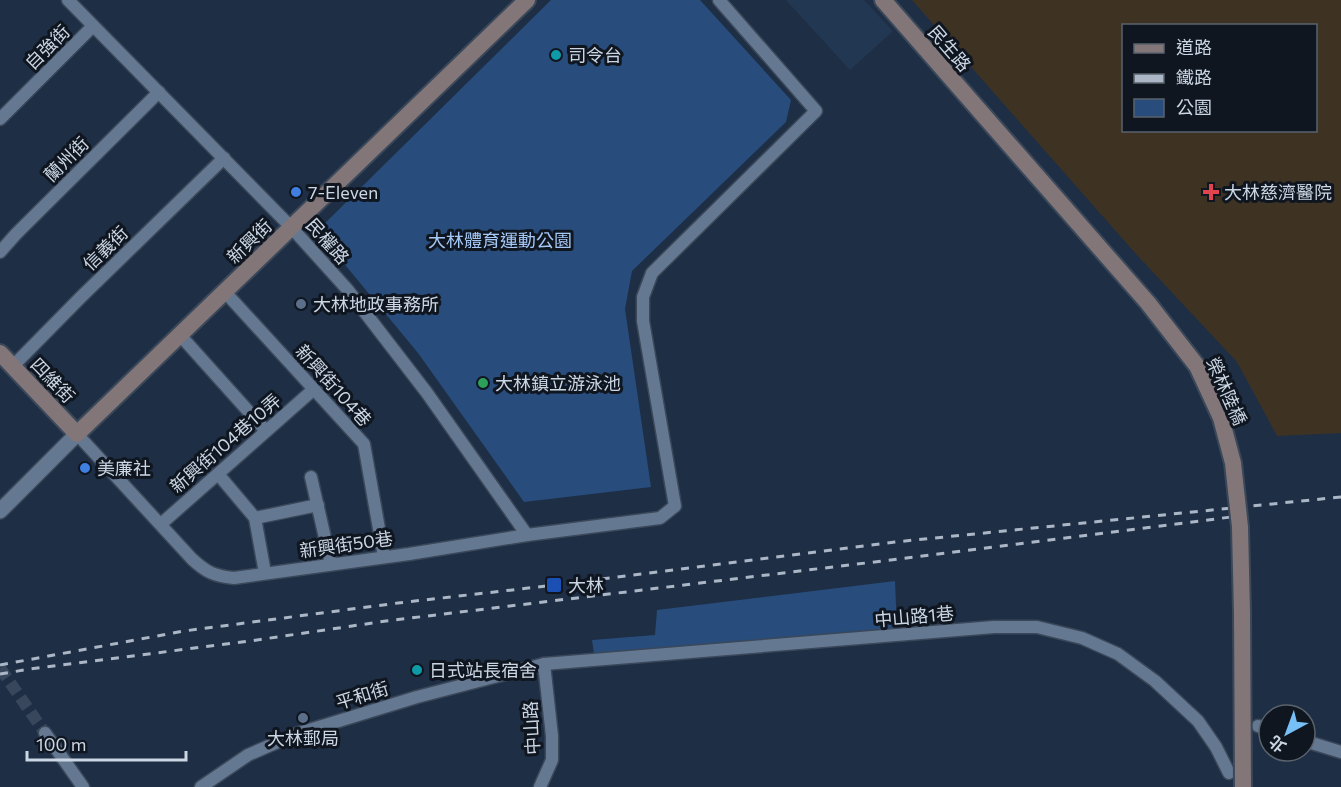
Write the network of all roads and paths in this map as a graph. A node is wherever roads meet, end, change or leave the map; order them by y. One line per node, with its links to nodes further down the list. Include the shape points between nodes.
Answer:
1 (68, 0): 5 (street, 民權路)
2 (527, 0): 10 (main road, 新興街)
3 (719, 0): 25 (street, 新興街50巷, via 816,111 652,273 644,297 643,321 675,506 660,518)
4 (883, 0): 7 (main road, 民生路)
5 (93, 26): 6 (street, 民權路); 8 (street, 自強街)
6 (159, 92): 9 (street, 民權路); 11 (street, 蘭州街)
7 (964, 94): 37 (main road, 榮林陸橋, bridge, via 1148,303 1197,366 1221,418 1233,463 1240,527)
8 (0, 119)
9 (224, 158): 10 (street, 民權路); 15 (street, 信義街)
10 (291, 227): 12 (main road, 新興街); 25 (street, 民權路, via 347,289)
11 (0, 252)
12 (225, 292): 13 (main road, 新興街); 16 (street, 新興街104巷)
13 (180, 335): 17 (street); 18 (main road, 新興街)
14 (0, 353): 15 (main road, 四維街)
15 (13, 366): 18 (main road, 四維街)
16 (314, 389): 17 (street, 新興街104巷10弄); 26 (street, 新興街104巷, via 364,444)
17 (266, 431): 19 (street, 新興街104巷10弄)
18 (77, 434): 22 (street, 新興街); 24 (street, 新興街50巷)
19 (218, 474): 23 (street); 24 (street, 新興街104巷10弄)
20 (312, 477): 21 (street)
21 (318, 505): 23 (street); 27 (street)
22 (0, 511)
23 (255, 518): 28 (street)
24 (161, 524): 28 (street, 新興街50巷, via 205,571 234,578)
25 (527, 535): 26 (street, 新興街50巷)
26 (384, 557): 27 (street, 新興街50巷)
27 (331, 564): 28 (street, 新興街50巷)
28 (265, 573)
29 (544, 664): 33 (street, 中山路1巷, via 994,627 1037,627 1082,638 1118,654 1155,681 1198,721); 35 (street, 平和街, via 296,734 248,755); 36 (street, 中山路, via 552,760)
30 (45, 733): 34 (street)
31 (1317, 745): 32 (street)
32 (1341, 752)
33 (1229, 773)
34 (82, 787)
35 (201, 787)
36 (540, 787)
37 (1243, 787)

